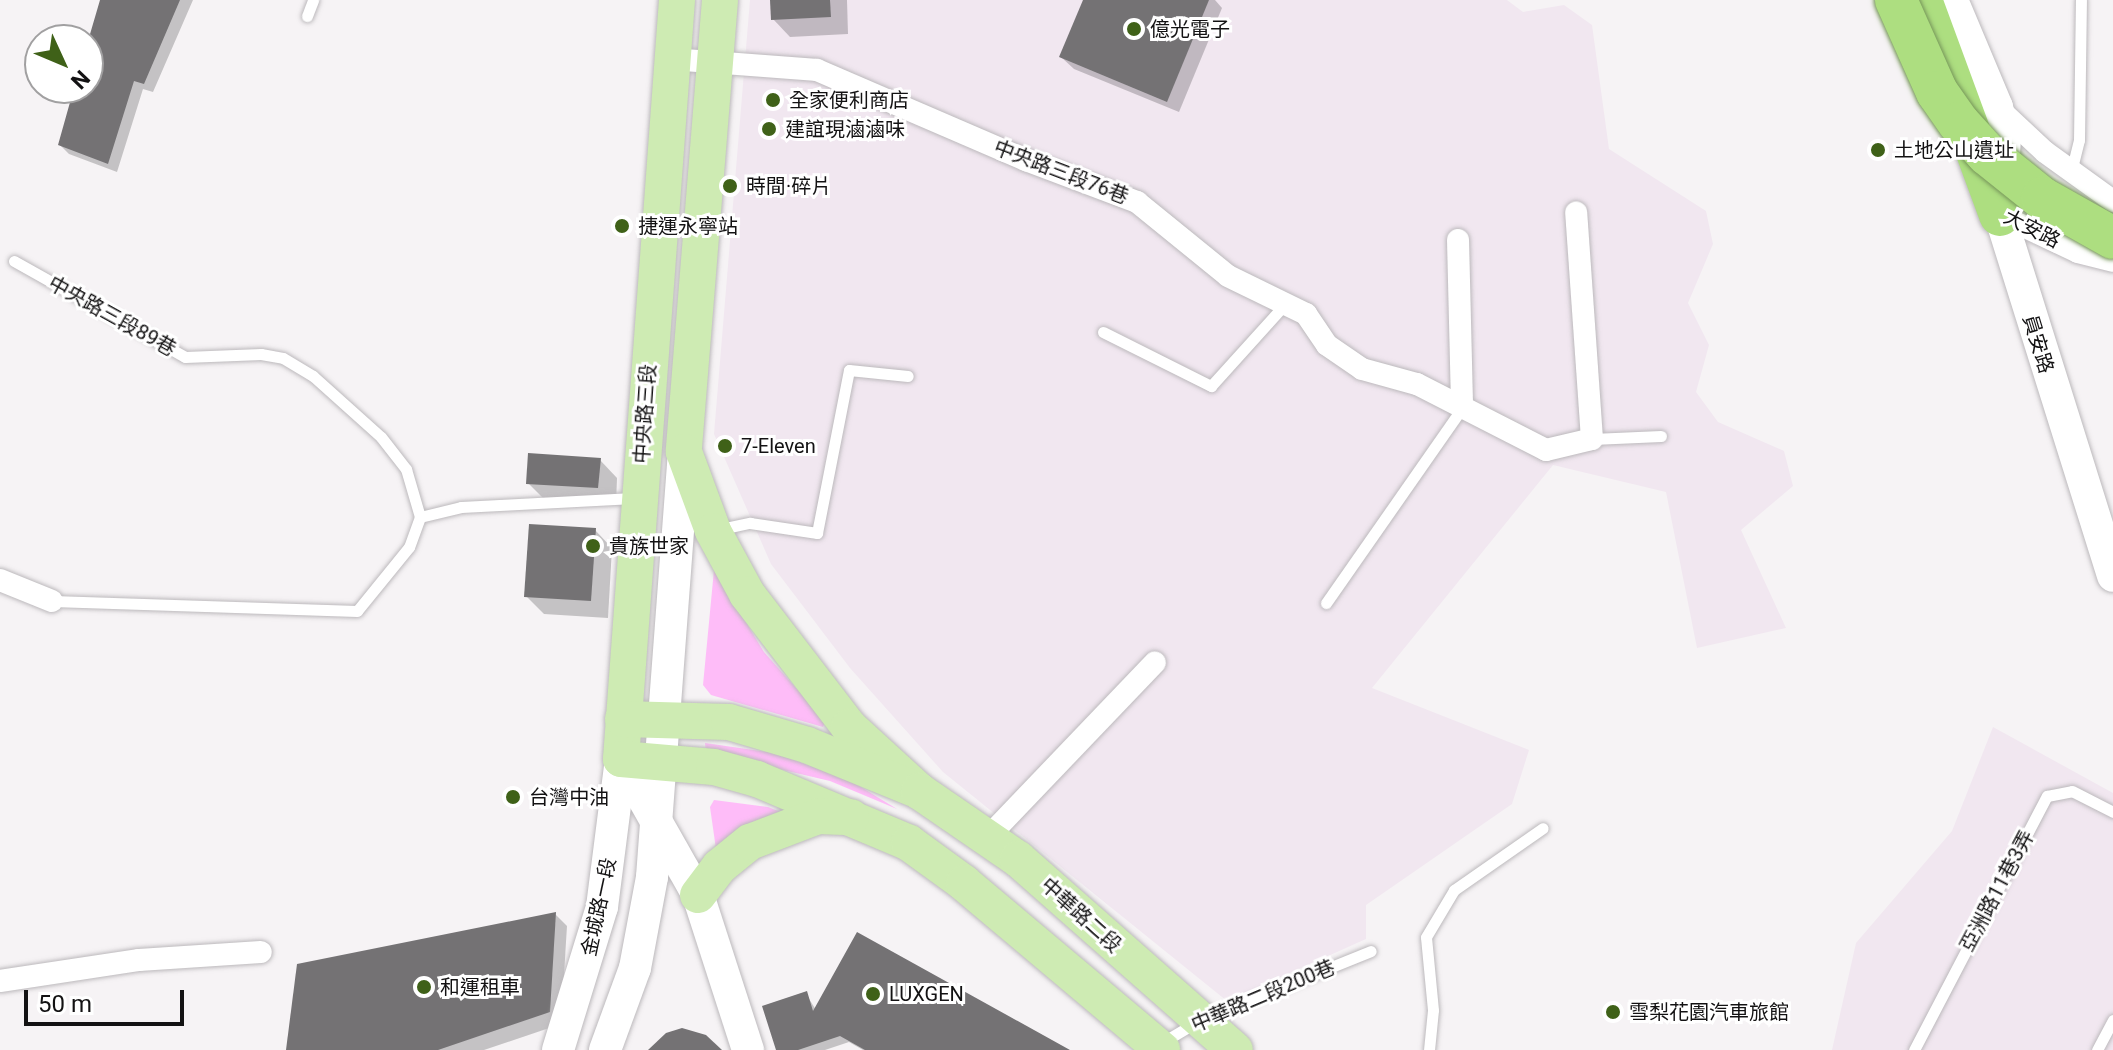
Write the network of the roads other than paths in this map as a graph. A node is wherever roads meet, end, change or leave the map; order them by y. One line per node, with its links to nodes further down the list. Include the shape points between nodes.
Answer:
1 (313, 0): 10 (lane)
2 (677, 0): 11 (main road, 中央路三段)
3 (720, 0): 12 (main road, 中央路三段)
4 (1884, 0): 17 (street, 大安路, via 1950,144)
5 (1896, 0): 19 (highway, bridge, via 1937,92 1959,123 2042,198)
6 (1921, 0): 17 (highway)
7 (1927, 0): 18 (highway, via 1962,75 2010,140 2057,183)
8 (1952, 0): 13 (street)
9 (2081, 0): 14 (lane, via 2079,140)
10 (307, 16)
11 (672, 59): 12 (street, 中央路三段76巷); 30 (main road, 中央路三段)
12 (715, 61): 23 (street, 中央路三段76巷, via 817,70 1137,202 1228,276); 29 (main road, 中央路三段)
13 (1997, 107): 14 (street); 17 (street, 員安路, via 2005,138)
14 (2071, 172): 15 (street)
15 (2113, 201)
16 (1576, 213): 28 (street)
17 (2000, 215): 22 (street, 大安路, via 2078,252); 33 (street, 員安路)
18 (2113, 219)
19 (2113, 238)
20 (1458, 240): 26 (street)
21 (14, 261): 31 (lane, 中央路三段89巷, via 185,357 261,354 283,358 313,376 381,437 406,469)
22 (2113, 261)
23 (1285, 304): 24 (lane, via 1211,386); 26 (street, 中央路三段76巷, via 1306,314 1327,345 1362,369 1417,384)
24 (1103, 332)
25 (908, 376): 32 (lane, via 849,370 817,533 750,523)
26 (1462, 408): 28 (street, 中央路三段76巷, via 1546,450); 36 (lane)
27 (1661, 436): 28 (lane)
28 (1592, 439)
29 (684, 452): 32 (main road); 39 (street, 中央路三段)
30 (639, 497): 31 (lane, via 461,507); 38 (main road, 中央路三段)
31 (420, 517): 35 (lane, via 409,547 357,611)
32 (713, 531): 42 (main road, via 747,594 796,664 849,727)
33 (2113, 576)
34 (0, 580): 35 (street)
35 (52, 601)
36 (1326, 603)
37 (1155, 662): 47 (street)
38 (623, 719): 39 (main road); 40 (main road, 中央路三段)
39 (665, 720): 41 (street, 中央路三段); 42 (main road, via 711,720 767,732)
40 (621, 759): 41 (main road); 45 (street); 55 (street, 金城路一段, via 602,907)
41 (661, 761): 44 (main road, via 757,779); 45 (street, 中央路三段)
42 (919, 791): 47 (main road, 中華路二段)
43 (2113, 812): 60 (lane, 亞洲路11巷3弄, via 2072,791 2047,796)
44 (857, 817): 48 (main road, via 818,816 750,842 719,867); 54 (main road, via 909,843 964,883)
45 (657, 818): 48 (street); 56 (street, via 643,936)
46 (1543, 828): 59 (lane, via 1454,890 1426,937 1433,1010)
47 (989, 836): 52 (main road, 中華路二段)
48 (698, 895): 57 (street)
49 (1371, 951): 52 (lane, 中華路二段200巷)
50 (261, 952): 51 (street, via 139,960)
51 (0, 981)
52 (1200, 1020): 54 (lane, 中華路二段200巷); 58 (main road, 中華路二段)
53 (2113, 1020): 61 (lane)
54 (1157, 1049)
55 (558, 1050)
56 (605, 1050)
57 (748, 1050)
58 (1235, 1050)
59 (1429, 1050)
60 (1914, 1050)
61 (2097, 1050)

